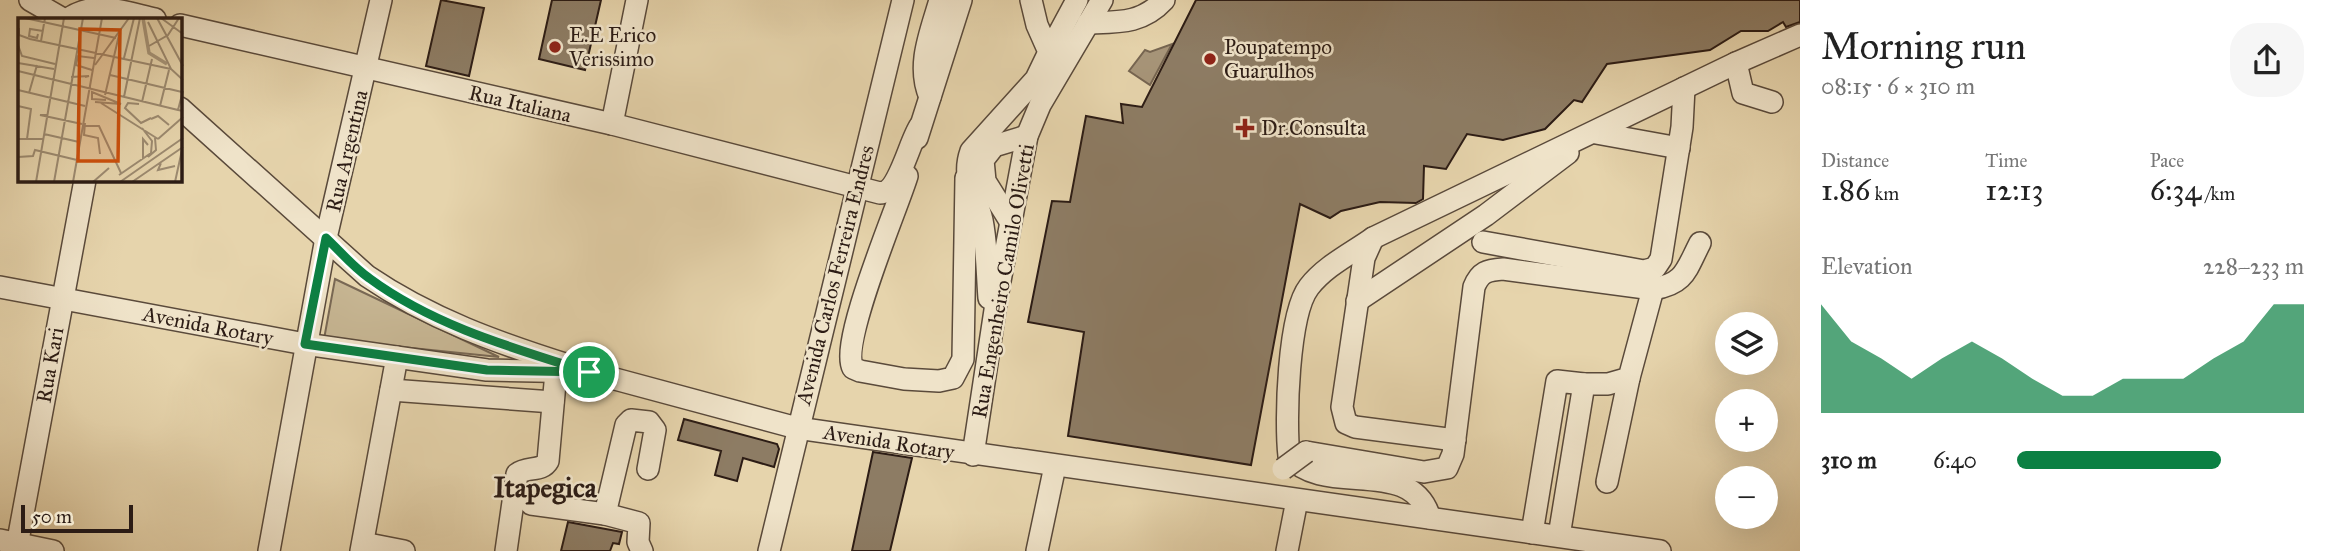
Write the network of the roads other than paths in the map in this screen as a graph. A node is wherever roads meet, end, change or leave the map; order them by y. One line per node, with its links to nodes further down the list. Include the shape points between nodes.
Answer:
1 (30, 0): 11 (street)
2 (381, 0): 19 (street, Rua Argentina)
3 (637, 0): 24 (street)
4 (902, 0): 31 (street, Avenida Carlos Ferreira Endres)
5 (940, 0): 21 (street, via 924,59)
6 (961, 0): 21 (street)
7 (1031, 0): 17 (street)
8 (1077, 0): 17 (street)
9 (1102, 0): 14 (street, Rua Engenheiro Camilo Olivetti)
10 (1164, 0): 14 (street, via 1132,22)
11 (64, 18)
12 (68, 18): 13 (street, via 93,7)
13 (150, 18)
14 (1088, 23): 26 (street, Rua Engenheiro Camilo Olivetti, via 1040,104)
15 (182, 25): 19 (street, Rua Italiana)
16 (1800, 36): 18 (street)
17 (1049, 52): 29 (street, via 1036,79 971,151)
18 (1736, 63): 20 (street); 22 (street, via 1743,93)
19 (366, 69): 24 (street, Rua Italiana); 34 (street, Rua Argentina)
20 (1684, 88): 27 (street); 28 (street)
21 (930, 97): 25 (street)
22 (1773, 102)
23 (182, 110): 34 (street)
24 (612, 124): 31 (street, Rua Italiana)
25 (920, 126): 29 (street, via 903,190 858,312 849,358 853,368 939,381 957,373 964,349); 31 (street, Rua Italiana, via 890,191)
26 (1027, 136): 33 (street, Rua Engenheiro Camilo Olivetti); 33 (street, via 994,146 984,160 985,181)
27 (1588, 136): 28 (street); 32 (street); 35 (street)
28 (1679, 148): 36 (street, via 1661,259 1655,268 1644,271)
29 (966, 178): 43 (street, via 981,217)
30 (85, 182): 41 (street, Rua Kari)
31 (858, 188): 53 (street, Avenida Carlos Ferreira Endres)
32 (1486, 215): 36 (street); 42 (street)
33 (1010, 221): 43 (street, Rua Engenheiro Camilo Olivetti)
34 (326, 238): 44 (street, via 395,296); 45 (street, Rua Argentina)
35 (1373, 238): 42 (street, via 1364,258); 63 (street, via 1322,273 1302,298 1289,379 1289,456 1299,468 1316,474 1398,483 1412,489)
36 (1483, 242): 38 (street)
37 (1700, 243): 40 (street, via 1674,286)
38 (1479, 276): 40 (street, via 1503,269); 54 (street)
39 (0, 287): 41 (street, Avenida Rotary)
40 (1653, 289): 50 (street)
41 (62, 298): 45 (street, Avenida Rotary); 65 (street, Rua Kari)
42 (1357, 301): 54 (street, via 1342,407 1346,423)
43 (992, 336): 55 (street, Rua Engenheiro Camilo Olivetti)
44 (495, 342): 47 (street); 49 (street)
45 (305, 344): 46 (street, Avenida Rotary); 69 (street, Rua Argentina)
46 (397, 357): 47 (street, Avenida Rotary); 51 (street)
47 (487, 370): 48 (street, Avenida Rotary)
48 (556, 372): 49 (street, Avenida Rotary); 52 (street)
49 (589, 372): 53 (street, Avenida Rotary)
50 (1629, 378): 58 (street); 64 (street, via 1584,384)
51 (391, 390): 52 (street); 66 (street)
52 (553, 402): 71 (street, via 548,461 541,468 523,470 515,480)
53 (797, 428): 55 (street, Avenida Rotary); 72 (street, Avenida Carlos Ferreira Endres)
54 (1455, 440): 59 (street, bridge, via 1447,468 1438,471 1306,452 1283,469)
55 (973, 455): 56 (street, Avenida Rotary)
56 (1055, 466): 59 (street, Avenida Rotary); 73 (street)
57 (648, 469): 62 (street, via 655,430 649,422 631,420)
58 (1607, 482)
59 (1266, 495): 60 (street, Avenida Rotary)
60 (1297, 500): 63 (street, Avenida Rotary); 74 (street)
61 (531, 505): 62 (street)
62 (605, 514): 67 (street, via 639,523)
63 (1430, 518): 64 (street, Avenida Rotary)
64 (1546, 539): 75 (street, Avenida Rotary)
65 (11, 545): 68 (street)
66 (362, 547): 70 (street)
67 (638, 548)
68 (53, 551)
69 (268, 551)
70 (404, 551)
71 (506, 551)
72 (769, 551)
73 (1037, 551)
74 (1287, 551)
75 (1660, 551)

